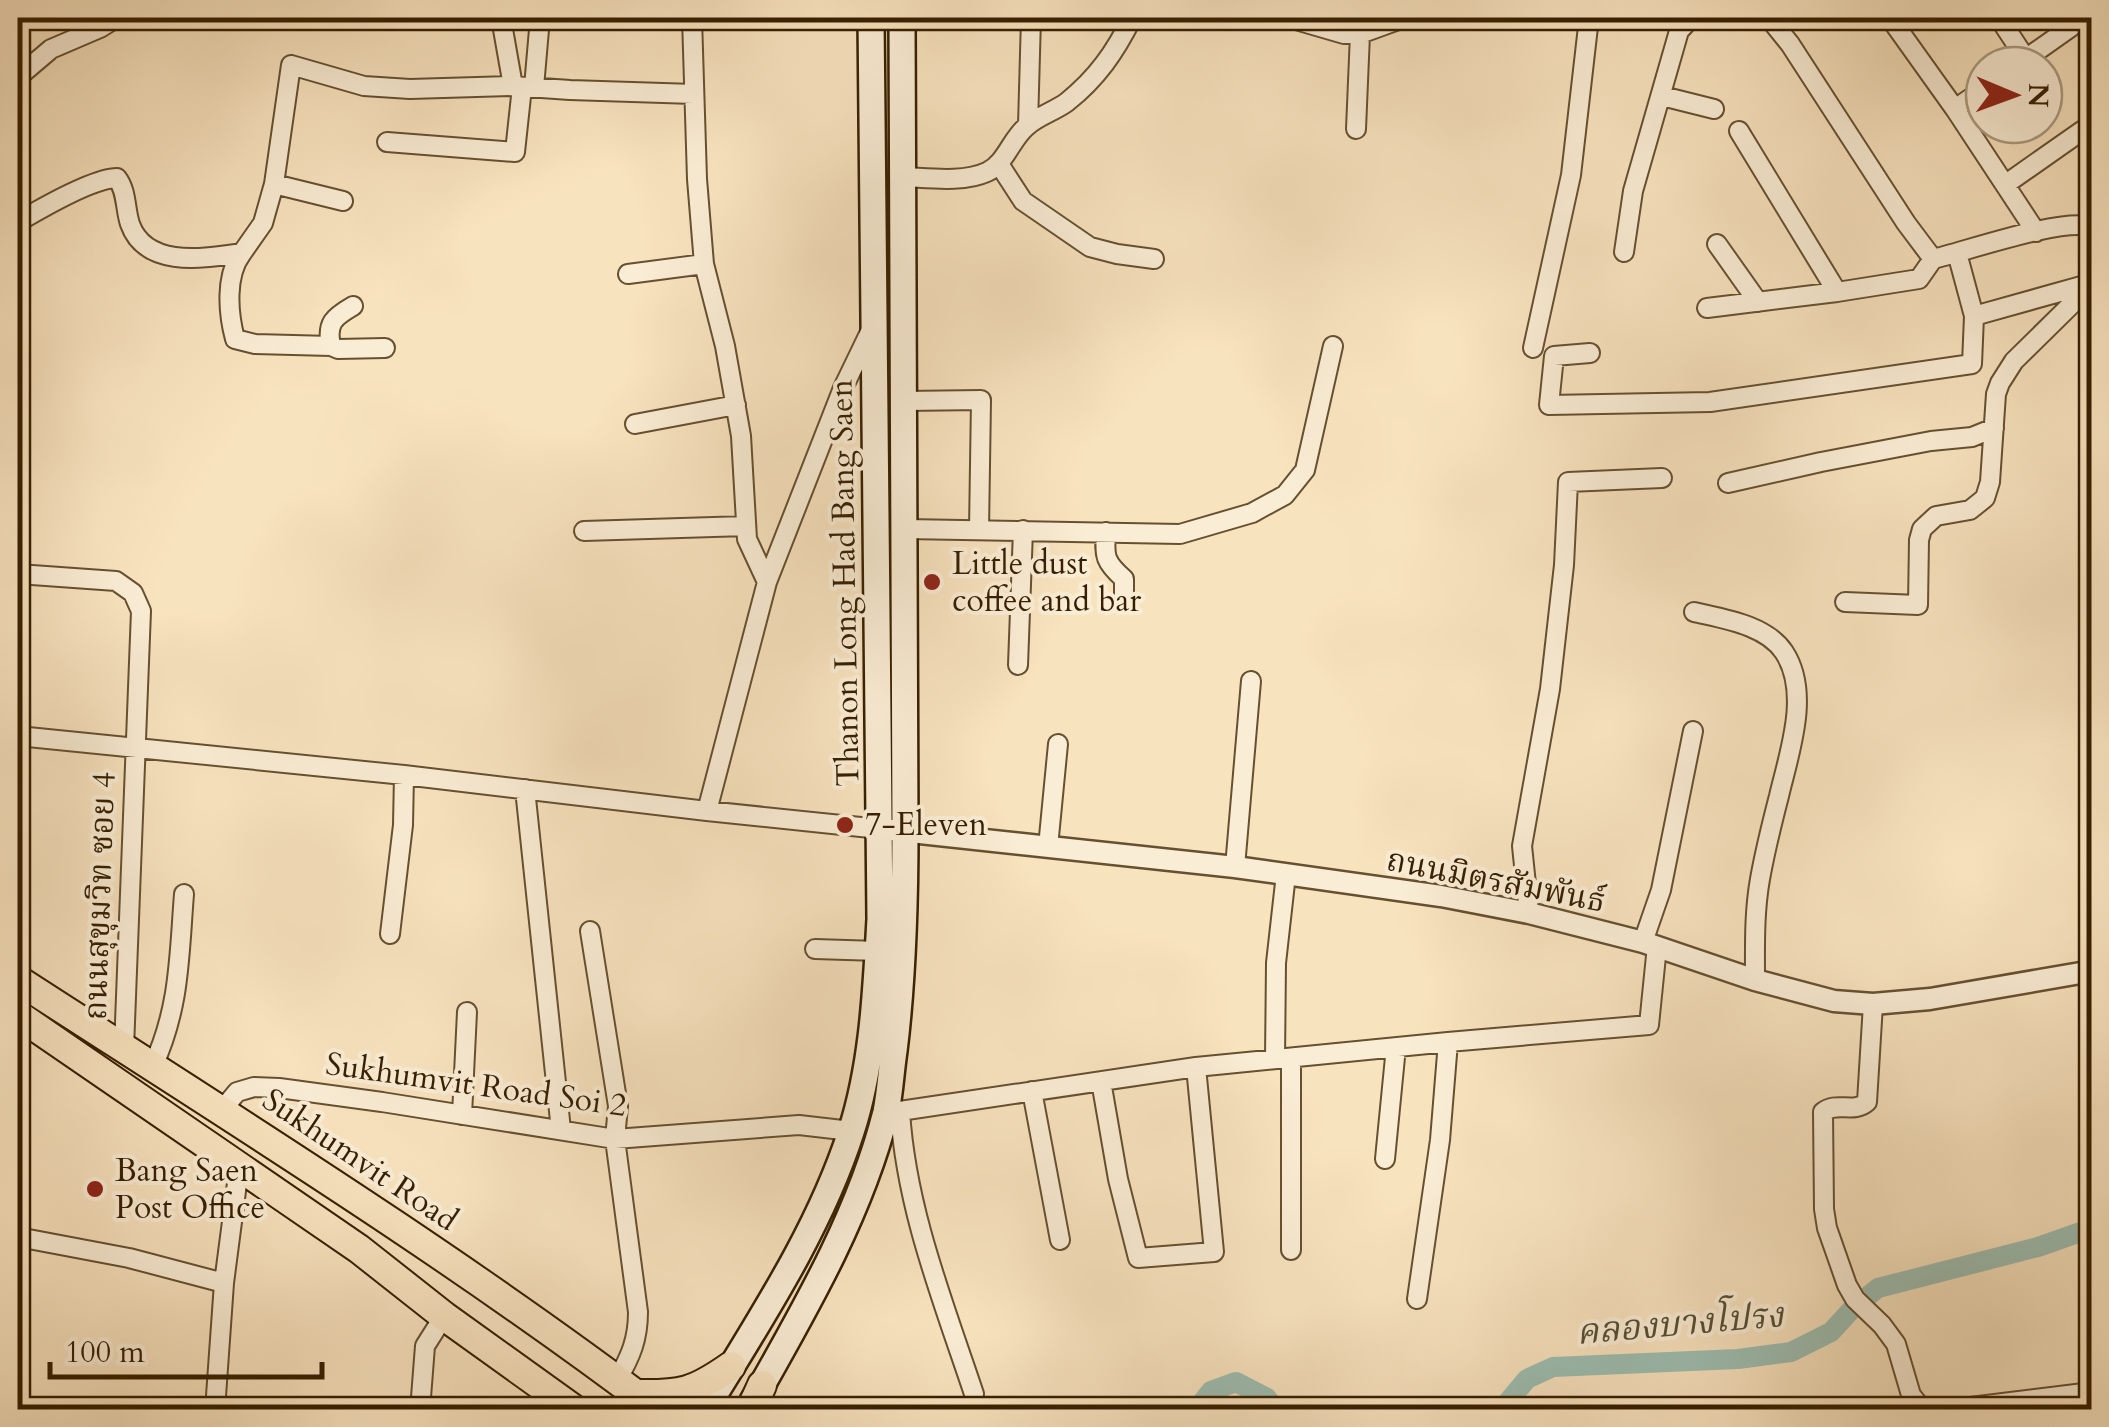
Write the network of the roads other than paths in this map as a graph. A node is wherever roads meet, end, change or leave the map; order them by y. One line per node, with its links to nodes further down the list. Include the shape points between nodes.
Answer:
1 (116, 18): 20 (street, via 51,50)
2 (501, 18): 21 (street)
3 (540, 18): 21 (street)
4 (692, 18): 22 (street)
5 (871, 18): 55 (main road, Thanon Long Had Bang Saen)
6 (902, 18): 33 (main road, Thanon Long Had Bang Saen)
7 (1031, 18): 27 (street)
8 (1132, 18): 27 (street, via 1101,71)
9 (1289, 18): 17 (street)
10 (1404, 18): 17 (street)
11 (1590, 18): 59 (street, via 1571,174)
12 (1691, 18): 23 (street, via 1680,31)
13 (1769, 18): 45 (street)
14 (1890, 18): 26 (street)
15 (1999, 18): 18 (street)
16 (2072, 27): 19 (street)
17 (1360, 34): 28 (street)
18 (2013, 45)
19 (2046, 45)
20 (18, 77)
21 (523, 87): 22 (street); 31 (street, via 515,152); 34 (street, via 364,86 291,66)
22 (694, 94): 46 (street)
23 (1662, 96): 25 (street); 41 (street, via 1633,191)
24 (1964, 103): 26 (street)
25 (1714, 109)
26 (1956, 109): 35 (street)
27 (1028, 125): 32 (street)
28 (1356, 129)
29 (2083, 130): 35 (street)
30 (1740, 131): 49 (street)
31 (387, 142)
32 (999, 164): 33 (street, via 949,179); 44 (street, via 1023,201 1090,247)
33 (903, 177): 61 (main road, Thanon Long Had Bang Saen)
34 (274, 184): 36 (street); 42 (street, via 263,223)
35 (2006, 184): 39 (street)
36 (343, 201)
37 (18, 222): 42 (street, via 118,178 134,232 149,250 193,260)
38 (2092, 227): 39 (street)
39 (2036, 232): 43 (street)
40 (1717, 244): 51 (street)
41 (1624, 252)
42 (242, 254): 56 (street, via 234,264 230,300 235,339)
43 (1957, 254): 45 (street); 54 (street)
44 (1154, 259)
45 (1933, 259): 49 (street, via 1919,279)
46 (704, 264): 47 (street); 62 (street)
47 (628, 274)
48 (2092, 282): 54 (street)
49 (1837, 292): 51 (street)
50 (2092, 294): 64 (street, via 2077,299 2005,372)
51 (1758, 302): 53 (street)
52 (353, 306): 56 (street, via 331,324)
53 (1707, 308)
54 (1974, 316): 60 (street, via 1972,364 1710,402 1549,404 1554,356)
55 (875, 322): 74 (street); 87 (main road, Thanon Long Had Bang Saen)
56 (330, 346): 58 (street)
57 (1332, 346): 72 (street, via 1305,470 1285,495 1252,513 1180,534)
58 (384, 348)
59 (1533, 348)
60 (1590, 353)
61 (905, 401): 68 (main road, Thanon Long Had Bang Saen); 69 (street, via 981,400)
62 (736, 404): 63 (street); 67 (street)
63 (635, 424)
64 (1994, 428): 66 (street, via 1972,438); 76 (street, via 1985,498 1970,510 1936,516 1922,530 1918,605)
65 (1662, 478): 92 (street, via 1568,482 1550,689 1522,846)
66 (1728, 483)
67 (746, 526): 71 (street); 74 (street)
68 (906, 529): 69 (street); 87 (main road, Thanon Long Had Bang Saen)
69 (979, 530): 70 (street)
70 (1023, 530): 72 (street); 78 (street)
71 (584, 531)
72 (1106, 532): 75 (street, via 1104,552 1124,579)
73 (18, 574): 83 (street, ถนนสุขุมวิท ซอย 4, via 116,582 132,593 141,610)
74 (767, 582): 86 (street)
75 (1124, 596)
76 (1845, 602)
77 (1694, 612): 100 (street, via 1766,635 1793,671 1796,714 1754,923)
78 (1018, 666)
79 (1251, 682): 89 (street)
80 (1693, 730): 95 (street)
81 (18, 736): 83 (street)
82 (1058, 744): 88 (street)
83 (136, 748): 84 (street); 106 (street, ถนนสุขุมวิท ซอย 4)
84 (404, 775): 85 (street); 94 (street)
85 (525, 789): 86 (street); 115 (street)
86 (707, 811): 87 (street)
87 (893, 830): 88 (street, ถนนมิตรสัมพันธ์); 97 (main road, Thanon Long Had Bang Saen); 113 (main road, Thanon Long Had Bang Saen, via 905,920)
88 (1048, 847): 89 (street, ถนนมิตรสัมพันธ์)
89 (1235, 867): 90 (street, ถนนมิตรสัมพันธ์)
90 (1286, 874): 92 (street, ถนนมิตรสัมพันธ์); 107 (street, via 1276,963)
91 (184, 894): 108 (street, via 177,993)
92 (1529, 912): 95 (street, ถนนมิตรสัมพันธ์)
93 (590, 931): 117 (street, via 618,1106)
94 (390, 934)
95 (1650, 944): 100 (street, ถนนมิตรสัมพันธ์); 104 (street, via 1648,1025)
96 (814, 949): 97 (street)
97 (878, 951): 116 (main road, Thanon Long Had Bang Saen, via 868,1054)
98 (2092, 971): 101 (street, ถนนมิตรสัมพันธ์)
99 (18, 980): 106 (main road, Sukhumvit Road)
100 (1756, 980): 101 (street, ถนนมิตรสัมพันธ์, via 1834,1001)
101 (1874, 1004): 135 (street, via 1867,1102 1828,1108 1823,1116 1824,1219 1847,1285 1896,1344 1911,1395)
102 (467, 1012): 114 (street)
103 (18, 1015): 119 (main road)
104 (1448, 1042): 105 (street); 124 (street)
105 (1396, 1047): 107 (street); 118 (street)
106 (124, 1048): 108 (main road, Sukhumvit Road)
107 (1283, 1058): 109 (street); 122 (street)
108 (153, 1066): 112 (main road, Sukhumvit Road)
109 (1196, 1067): 110 (street); 110 (street, via 1214,1252 1138,1258)
110 (1101, 1081): 111 (street)
111 (1032, 1091): 113 (street); 121 (street)
112 (222, 1110): 114 (street, Sukhumvit Road Soi 2, via 238,1092 254,1087); 128 (main road, Sukhumvit Road)
113 (893, 1110): 129 (street, via 920,1232); 130 (main road, Thanon Long Had Bang Saen, via 846,1226)
114 (462, 1115): 115 (street, Sukhumvit Road Soi 2)
115 (561, 1130): 117 (street, Sukhumvit Road Soi 2)
116 (851, 1131): 117 (street, Sukhumvit Road Soi 2, via 799,1125); 126 (main road, Thanon Long Had Bang Saen, via 829,1190)
117 (615, 1139): 128 (street, via 638,1312)
118 (1385, 1159)
119 (240, 1168): 123 (street); 125 (main road)
120 (18, 1237): 123 (street)
121 (1060, 1240)
122 (1291, 1250)
123 (224, 1283): 131 (street)
124 (1417, 1300)
125 (444, 1316): 132 (street, via 426,1346); 133 (main road)
126 (732, 1366): 128 (main road, via 690,1390); 134 (main road, Thanon Long Had Bang Saen)
127 (2092, 1392): 136 (street)
128 (637, 1394)
129 (974, 1394)
130 (753, 1401)
131 (215, 1410)
132 (420, 1410)
133 (574, 1410)
134 (705, 1410)
135 (1924, 1410)
136 (1946, 1410)

